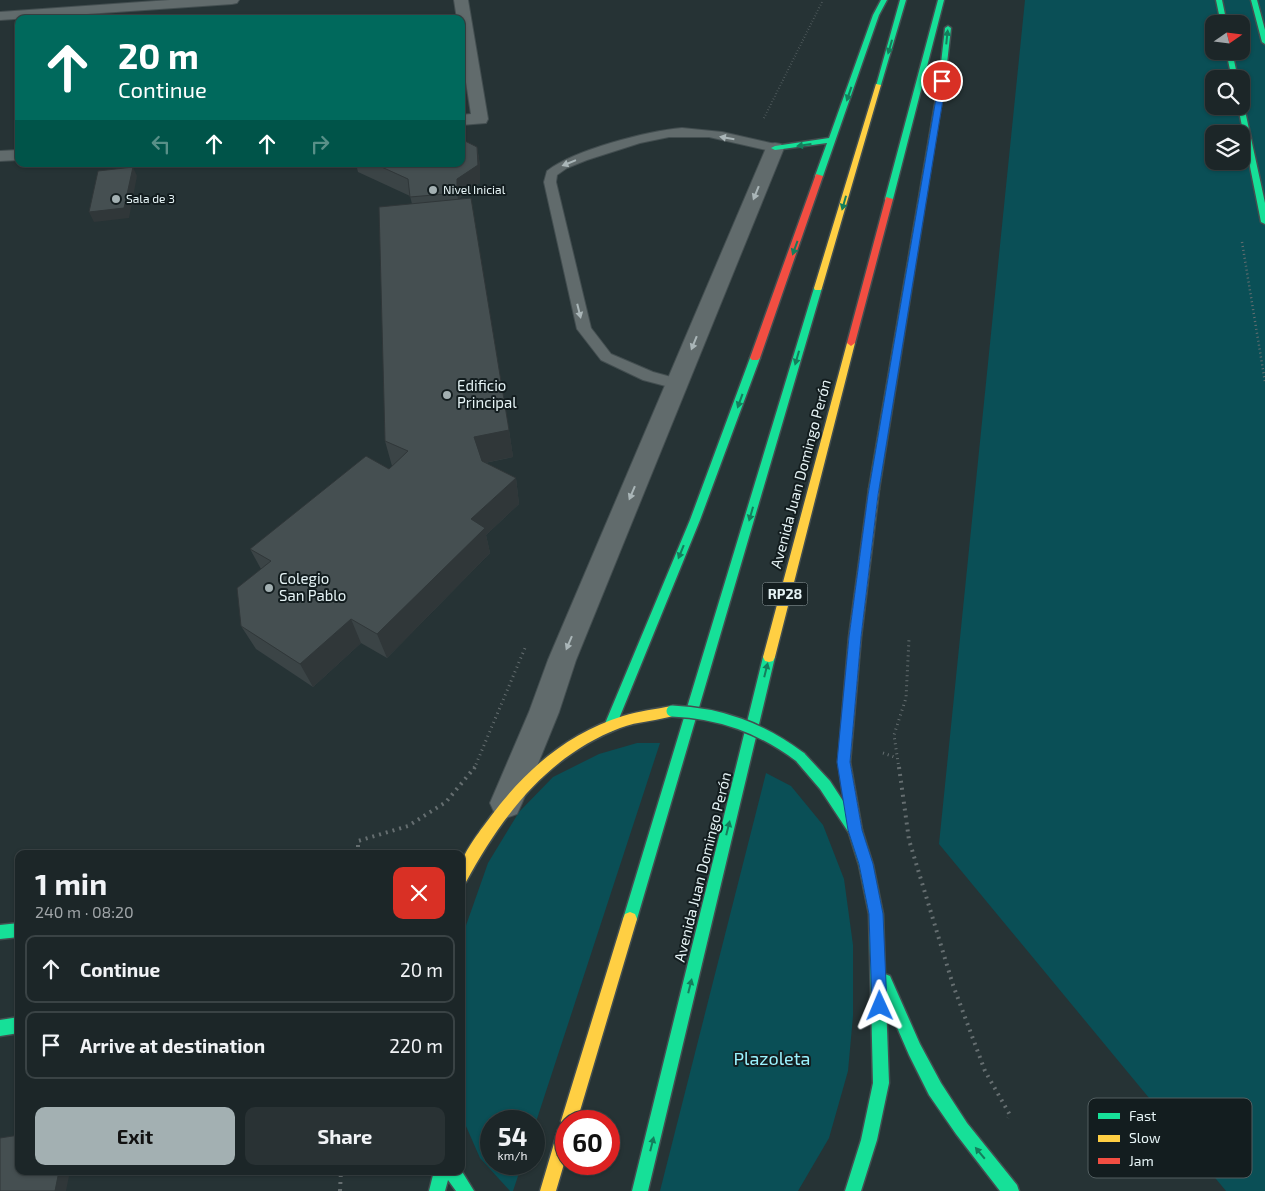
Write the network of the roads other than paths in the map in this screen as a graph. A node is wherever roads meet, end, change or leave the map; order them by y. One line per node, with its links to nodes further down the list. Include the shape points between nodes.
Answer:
1 (232, 0): 11 (street)
2 (462, 0): 9 (street)
3 (884, 0): 16 (main road, one-way to 16)
4 (903, 0): 33 (main road, one-way to 33)
5 (941, 0): 40 (main road, Avenida Juan Domingo Perón / RP28, one-way to 5, via 766,668)
6 (951, 0): 24 (main road, one-way to 6, via 844,762 855,637 873,495 942,81)
7 (1218, 0): 10 (main road)
8 (1254, 0): 13 (main road)
9 (464, 15)
10 (1222, 15)
11 (0, 16)
12 (465, 20): 15 (street, via 480,119)
13 (1265, 42)
14 (1243, 115): 20 (main road)
15 (465, 120)
16 (833, 140): 17 (main road, one-way to 17); 22 (main road, one-way to 22, via 733,422)
17 (774, 148): 21 (street, one-way to 21); 21 (lane, one-way to 21, via 699,133 670,133 584,157 551,174 550,182 584,329 606,357 648,376)
18 (15, 155): 19 (street)
19 (0, 156)
20 (1265, 222)
21 (677, 384): 23 (street, one-way to 23)
22 (610, 726): 23 (main road, via 557,756); 24 (main road, bridge, via 672,711 695,710 740,720 766,733 800,757 825,785)
23 (506, 804): 25 (main road)
24 (855, 830): 30 (main road, via 876,914)
25 (475, 847): 26 (main road); 27 (main road)
26 (465, 852)
27 (465, 868)
28 (15, 930): 29 (main road)
29 (0, 932)
30 (879, 967): 41 (main road, via 880,1083 869,1140); 42 (main road, one-way to 30, via 942,1101 912,1046)
31 (15, 1026): 32 (main road)
32 (0, 1028)
33 (572, 1110)
34 (555, 1167): 39 (main road)
35 (441, 1175): 37 (main road)
36 (455, 1175): 38 (main road)
37 (437, 1191)
38 (466, 1191)
39 (548, 1191)
40 (640, 1191)
41 (854, 1191)
42 (1011, 1191)

